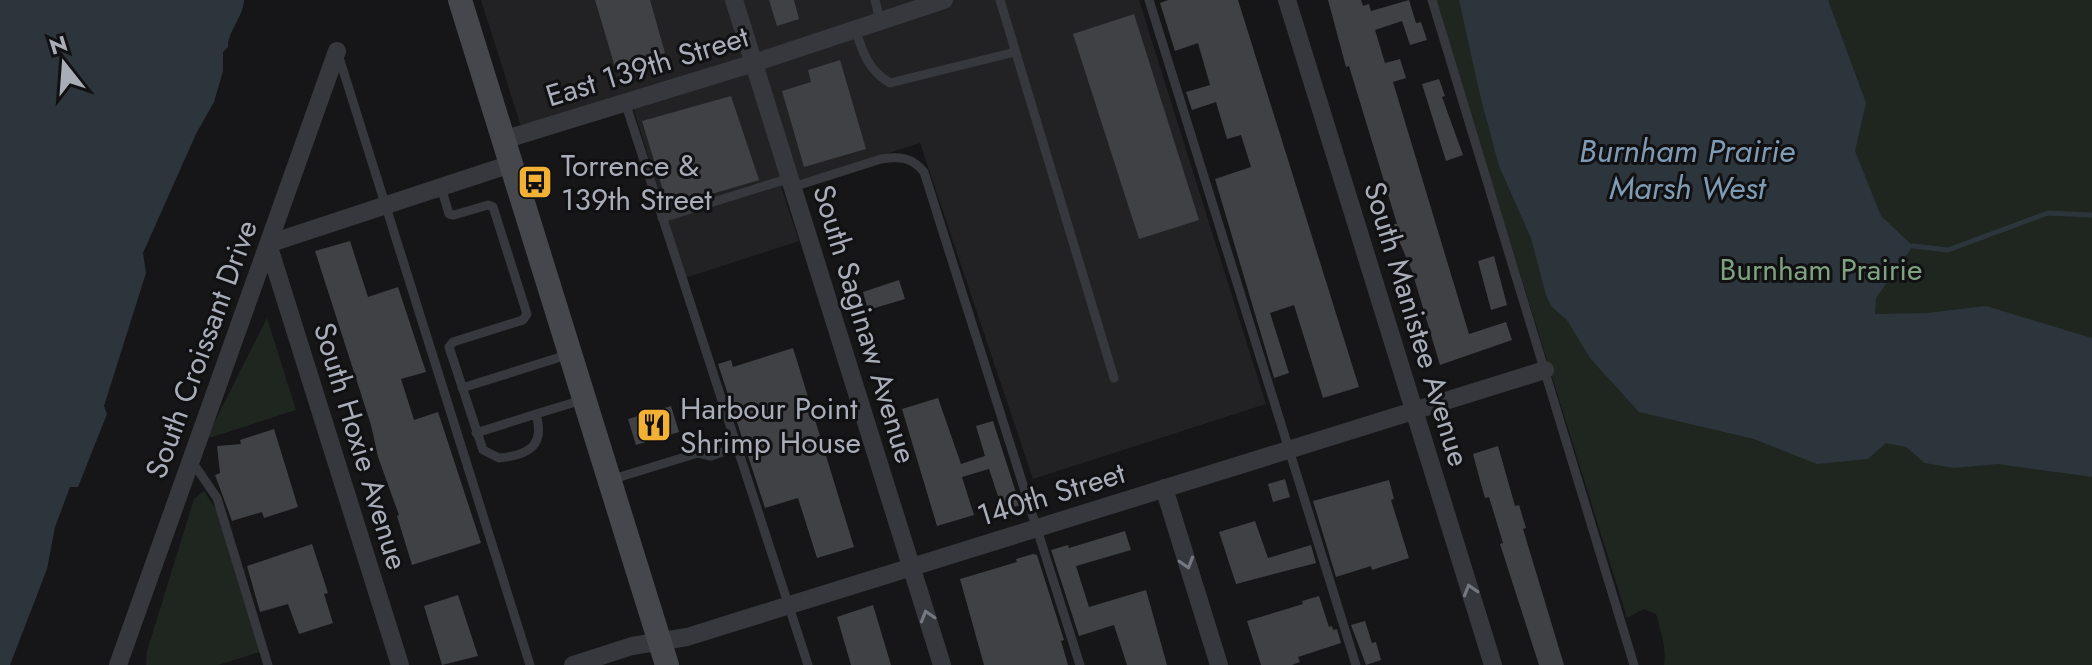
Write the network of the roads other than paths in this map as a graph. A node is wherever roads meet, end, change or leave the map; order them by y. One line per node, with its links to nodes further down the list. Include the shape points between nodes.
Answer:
1 (460, 0): 15 (main road)
2 (734, 0): 13 (street, South Saginaw Avenue)
3 (875, 0): 9 (lane)
4 (944, 0): 9 (street, East 139th Street)
5 (1000, 0): 12 (lane)
6 (1149, 0): 33 (lane)
7 (1287, 0): 27 (street, South Manistee Avenue)
8 (1432, 0): 23 (lane)
9 (880, 21): 10 (street, East 139th Street)
10 (855, 29): 12 (lane, via 868,65 890,83); 13 (street, East 139th Street)
11 (337, 51): 19 (lane); 21 (street, South Croissant Drive)
12 (1015, 52): 24 (lane)
13 (754, 63): 14 (street, East 139th Street); 17 (street, South Saginaw Avenue)
14 (625, 102): 15 (street, East 139th Street); 20 (lane)
15 (503, 140): 16 (main road)
16 (511, 164): 18 (street); 22 (main road)
17 (792, 183): 20 (lane); 37 (lane, via 894,157 916,162 924,172); 38 (street, South Saginaw Avenue)
18 (441, 187): 19 (street); 25 (lane, via 449,214 493,207 527,314 523,320 453,342 449,347)
19 (385, 205): 21 (street); 30 (lane)
20 (662, 218): 32 (lane)
21 (268, 244): 34 (street, South Croissant Drive); 45 (street, South Hoxie Avenue)
22 (570, 354): 25 (lane); 26 (main road)
23 (1545, 370): 27 (street, 140th Street); 54 (lane)
24 (1114, 378)
25 (462, 388): 29 (lane)
26 (584, 399): 28 (lane); 35 (main road)
27 (1414, 410): 33 (street, 140th Street); 53 (street, South Manistee Avenue, one-way to 27)
28 (536, 414): 31 (lane); 31 (lane, via 541,430 536,444 508,457 489,455)
29 (471, 417): 30 (lane); 31 (lane)
30 (454, 423): 46 (lane)
31 (476, 433)
32 (737, 447): 35 (lane); 39 (lane)
33 (1289, 449): 36 (street, 140th Street); 52 (lane)
34 (191, 460): 40 (street, South Croissant Drive); 44 (lane, via 217,498)
35 (609, 480): 41 (main road)
36 (1164, 488): 37 (street, 140th Street); 51 (street, one-way to 51)
37 (1037, 527): 38 (street, 140th Street); 50 (lane)
38 (912, 567): 39 (street, 140th Street); 49 (street, South Saginaw Avenue, one-way to 38)
39 (789, 605): 41 (street, 140th Street, via 687,637); 48 (lane)
40 (125, 646): 42 (street, South Croissant Drive); 43 (street)
41 (664, 653): 47 (street, 140th Street, via 632,646)
42 (118, 665)
43 (131, 665)
44 (268, 665)
45 (400, 665)
46 (530, 665)
47 (573, 665)
48 (808, 665)
49 (942, 665)
50 (1080, 665)
51 (1219, 665)
52 (1356, 665)
53 (1493, 665)
54 (1634, 665)

